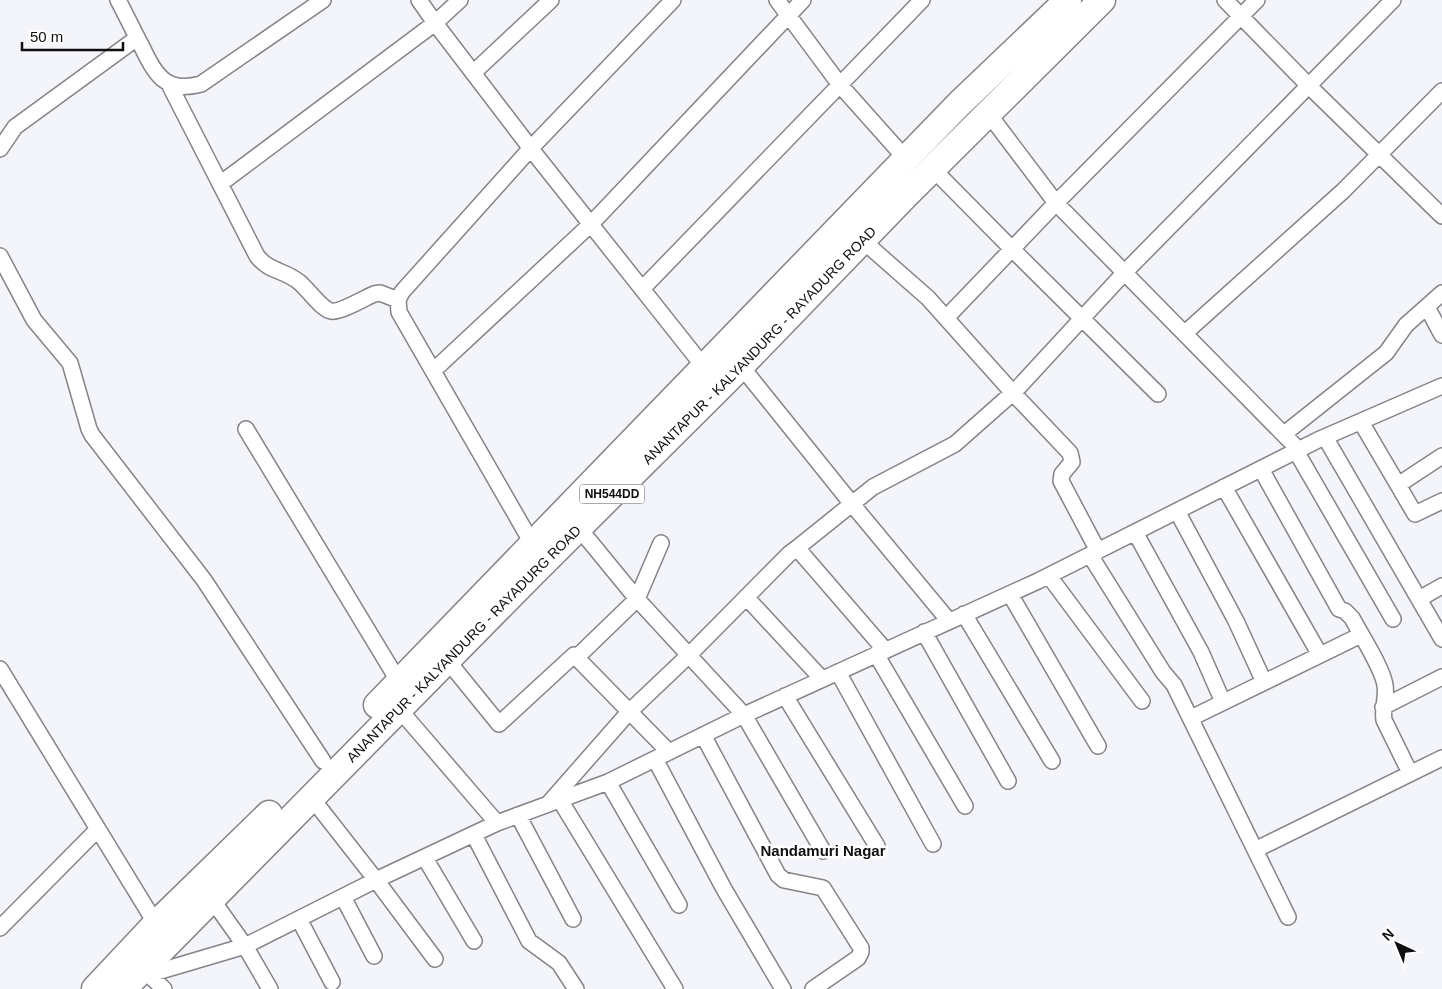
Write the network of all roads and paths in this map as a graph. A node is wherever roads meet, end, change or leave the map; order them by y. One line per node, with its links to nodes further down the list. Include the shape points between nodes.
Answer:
1 (118, 0): 18 (street)
2 (324, 0): 20 (street, via 201,84 188,87)
3 (420, 0): 17 (street)
4 (460, 0): 17 (street)
5 (551, 0): 19 (street)
6 (673, 0): 25 (street)
7 (777, 0): 15 (street)
8 (802, 0): 15 (street)
9 (922, 0): 21 (street)
10 (1068, 0): 28 (highway, ANANTAPUR - KALYANDURG - RAYADURG ROAD / NH544DD)
11 (1102, 0): 24 (highway, ANANTAPUR - KALYANDURG - RAYADURG ROAD / NH544DD)
12 (1225, 0): 16 (street)
13 (1257, 0): 16 (street)
14 (1393, 0): 22 (street)
15 (788, 15): 21 (street); 33 (street)
16 (1240, 17): 22 (street); 31 (street)
17 (435, 23): 19 (street); 30 (street)
18 (137, 38): 20 (street, via 153,70); 26 (street, via 15,127)
19 (474, 72): 25 (street)
20 (169, 84): 30 (street)
21 (840, 85): 28 (street); 38 (street)
22 (1309, 86): 27 (street); 37 (street)
23 (1442, 91): 27 (street)
24 (988, 113): 29 (highway, ANANTAPUR - KALYANDURG - RAYADURG ROAD / NH544DD); 31 (street)
25 (531, 148): 33 (street); 40 (street)
26 (0, 149)
27 (1379, 155): 32 (street); 44 (street)
28 (906, 159): 47 (highway, ANANTAPUR - KALYANDURG - RAYADURG ROAD / NH544DD)
29 (932, 168): 34 (highway, ANANTAPUR - KALYANDURG - RAYADURG ROAD / NH544DD); 35 (street)
30 (220, 184): 40 (street, via 261,261 300,282 325,308 338,310 380,293)
31 (1056, 202): 35 (street); 37 (street)
32 (1442, 216)
33 (590, 224): 38 (street); 48 (street)
34 (862, 240): 42 (street); 46 (highway, ANANTAPUR - KALYANDURG - RAYADURG ROAD / NH544DD)
35 (1012, 249): 42 (street); 43 (street)
36 (0, 256): 106 (street, via 34,320 70,363 92,435 204,580)
37 (1125, 272): 43 (street); 44 (street)
38 (642, 289): 47 (street)
39 (1442, 293): 41 (street)
40 (398, 300): 48 (street, via 399,312)
41 (1427, 307): 45 (street); 54 (street, via 1406,325 1386,353)
42 (946, 318): 50 (street)
43 (1082, 319): 50 (street); 51 (street)
44 (1185, 333): 54 (street)
45 (1442, 335)
46 (741, 366): 62 (street); 64 (highway, ANANTAPUR - KALYANDURG - RAYADURG ROAD / NH544DD)
47 (704, 367): 69 (highway, ANANTAPUR - KALYANDURG - RAYADURG ROAD / NH544DD)
48 (433, 371): 69 (street)
49 (1442, 386): 52 (street)
50 (1013, 393): 62 (street, via 955,444 874,487); 68 (street, via 1070,453 1072,462 1062,474 1061,481)
51 (1158, 394)
52 (1361, 422): 55 (street); 59 (street)
53 (246, 429): 91 (street)
54 (1284, 434): 56 (street)
55 (1325, 437): 56 (street); 75 (street)
56 (1298, 451): 58 (street); 77 (street)
57 (1442, 456): 59 (street)
58 (1261, 469): 60 (street); 80 (street, via 1339,609 1352,618)
59 (1398, 485): 61 (street, via 1415,514)
60 (1224, 487): 63 (street); 84 (street)
61 (1442, 501)
62 (852, 504): 67 (street); 78 (street)
63 (1177, 511): 65 (street); 92 (street, via 1236,621)
64 (578, 527): 69 (highway, ANANTAPUR - KALYANDURG - RAYADURG ROAD / NH544DD); 74 (street)
65 (1135, 532): 68 (street); 95 (street, via 1201,652)
66 (661, 543): 74 (street)
67 (798, 548): 73 (street); 82 (street)
68 (1094, 553): 70 (street); 100 (street)
69 (538, 554): 86 (highway, ANANTAPUR - KALYANDURG - RAYADURG ROAD / NH544DD); 91 (highway, ANANTAPUR - KALYANDURG - RAYADURG ROAD / NH544DD)
70 (1049, 576): 72 (street); 94 (street)
71 (1442, 586): 75 (street)
72 (1010, 594): 76 (street); 102 (street)
73 (746, 597): 83 (street); 90 (street)
74 (637, 599): 83 (street); 85 (street)
75 (1419, 599): 81 (street)
76 (964, 614): 78 (street); 107 (street)
77 (1393, 619)
78 (950, 621): 79 (street)
79 (924, 632): 82 (street); 109 (street)
80 (1361, 635): 84 (street); 96 (street, via 1384,681)
81 (1442, 639)
82 (880, 652): 88 (street); 113 (street)
83 (689, 655): 98 (street); 99 (street)
84 (1320, 655): 92 (street)
85 (576, 658): 86 (street, via 574,655 499,724); 98 (street)
86 (446, 660): 97 (highway, ANANTAPUR - KALYANDURG - RAYADURG ROAD / NH544DD)
87 (0, 669): 116 (street)
88 (838, 672): 90 (street); 118 (street)
89 (1442, 677): 96 (street)
90 (822, 679): 93 (street)
91 (399, 682): 106 (highway, ANANTAPUR - KALYANDURG - RAYADURG ROAD / NH544DD)
92 (1264, 682): 95 (street)
93 (785, 696): 99 (street); 119 (street)
94 (1142, 701)
95 (1223, 702): 100 (street)
96 (1383, 707): 108 (street, via 1384,720)
97 (399, 709): 111 (highway, ANANTAPUR - KALYANDURG - RAYADURG ROAD / NH544DD); 115 (street)
98 (629, 712): 103 (street); 112 (street)
99 (744, 715): 101 (street); 121 (street)
100 (1191, 718): 120 (street)
101 (703, 735): 103 (street); 144 (street, via 778,875 784,880 823,888 861,948 858,958)
102 (1098, 746)
103 (669, 752): 105 (street)
104 (1442, 758): 108 (street)
105 (655, 759): 110 (street); 143 (street, via 724,889)
106 (323, 761): 130 (highway, ANANTAPUR - KALYANDURG - RAYADURG ROAD / NH544DD)
107 (1052, 761)
108 (1410, 773): 120 (street)
109 (1008, 781)
110 (608, 782): 112 (street); 126 (street)
111 (311, 797): 123 (street); 125 (highway, ANANTAPUR - KALYANDURG - RAYADURG ROAD / NH544DD)
112 (554, 802): 114 (street); 142 (street)
113 (965, 806)
114 (518, 815): 115 (street); 129 (street)
115 (497, 823): 117 (street)
116 (98, 829): 130 (street); 131 (street)
117 (474, 835): 122 (street); 141 (street, via 529,941 562,966)
118 (933, 844)
119 (877, 846)
120 (1255, 850): 127 (street)
121 (823, 851)
122 (425, 858): 123 (street); 132 (street)
123 (376, 880): 124 (street); 135 (street)
124 (343, 897): 128 (street); 134 (street)
125 (211, 898): 133 (street); 136 (highway, ANANTAPUR - KALYANDURG - RAYADURG ROAD / NH544DD)
126 (679, 905)
127 (1288, 917)
128 (299, 918): 133 (street); 137 (street)
129 (573, 920)
130 (156, 924): 138 (highway, ANANTAPUR - KALYANDURG - RAYADURG ROAD / NH544DD)
131 (0, 928)
132 (474, 941)
133 (245, 946): 136 (street); 140 (street)
134 (374, 956)
135 (435, 959)
136 (133, 981): 139 (street)
137 (332, 982)
138 (95, 989)
139 (164, 989)
140 (270, 989)
141 (576, 989)
142 (675, 989)
143 (783, 989)
144 (813, 989)

